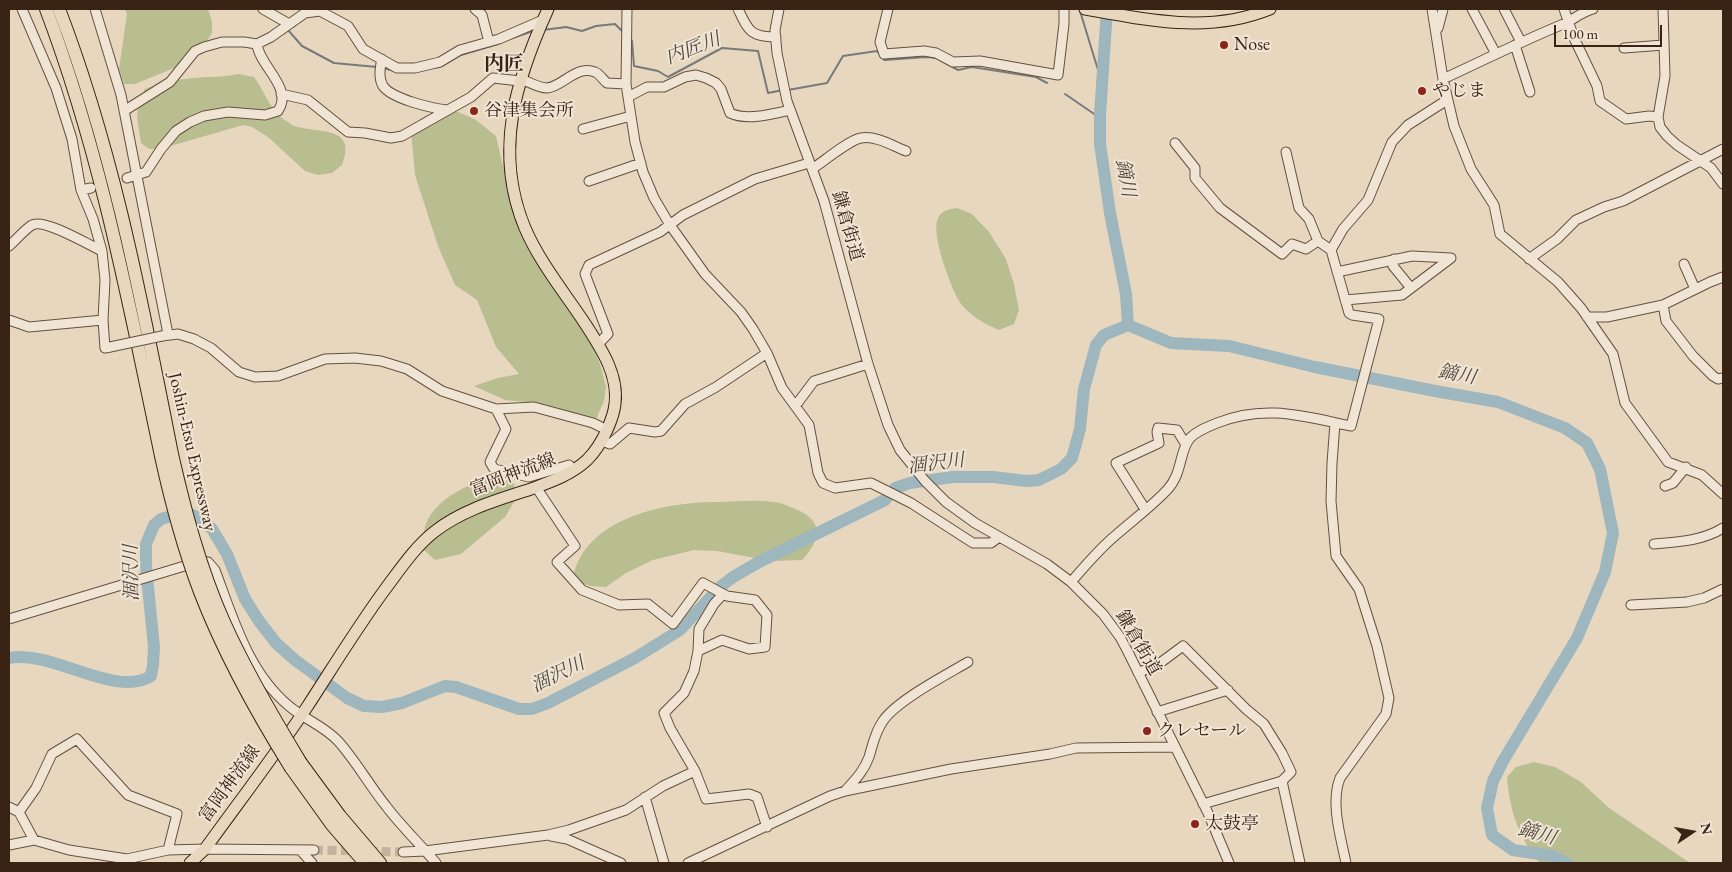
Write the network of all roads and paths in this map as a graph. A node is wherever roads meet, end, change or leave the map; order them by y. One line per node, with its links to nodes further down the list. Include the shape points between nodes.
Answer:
1 (22, 9): 60 (street, via 56,88 72,139)
2 (46, 9): 89 (highway, Joshin-Etsu Expressway, via 81,112 109,211)
3 (60, 9): 89 (highway, Joshin-Etsu Expressway, via 108,157 122,212)
4 (95, 9): 44 (street)
5 (263, 9): 25 (street)
6 (475, 9): 28 (street, via 482,15)
7 (548, 9): 23 (main road, 富岡神流線)
8 (627, 9): 37 (street)
9 (738, 9): 27 (street, via 752,32 758,36)
10 (779, 9): 27 (street, 鎌倉街道)
11 (888, 9): 12 (street, via 880,42 884,54 924,51 953,62 980,61 1058,75)
12 (1064, 9)
13 (1085, 9): 14 (main road, via 1178,24 1205,24 1254,16)
14 (1270, 9)
15 (1432, 9): 26 (street)
16 (1443, 9): 26 (street)
17 (1472, 9): 33 (street)
18 (1504, 9): 29 (street)
19 (1564, 9): 24 (street)
20 (1593, 9): 24 (street)
21 (1664, 9): 31 (street)
22 (319, 10): 25 (street, via 305,13); 34 (street, via 348,26 363,49)
23 (543, 20): 28 (street); 36 (main road, 富岡神流線)
24 (1568, 22): 29 (street); 46 (street, via 1603,105 1626,119)
25 (289, 24): 30 (street)
26 (1436, 35): 35 (street)
27 (776, 37): 43 (street, 鎌倉街道)
28 (489, 42): 34 (street, via 416,68 397,68)
29 (1518, 43): 33 (street); 38 (street)
30 (257, 44): 39 (street, via 258,53 278,82); 44 (street, via 222,42 195,51 170,82)
31 (1664, 45): 32 (street); 46 (street, via 1665,76)
32 (1624, 48)
33 (1496, 54): 35 (street)
34 (382, 59): 42 (street, via 381,84 388,90 400,98)
35 (1443, 79): 41 (street)
36 (521, 80): 37 (street, via 545,88 557,86 574,73 593,72 607,83); 42 (street, via 492,78 471,97); 79 (main road, 富岡神流線, via 510,126 509,148 510,176 519,213 546,266)
37 (626, 84): 40 (street)
38 (1530, 92)
39 (281, 94): 42 (street, via 308,100 348,132 391,138 402,136); 55 (street, via 280,109 272,114 228,112 190,122 176,131 146,172)
40 (628, 97): 43 (street, via 647,87 664,87 696,75 716,83 730,113 737,116 769,115); 45 (street)
41 (1447, 100): 65 (street, via 1408,125 1392,142 1368,200); 66 (street, via 1471,169 1494,205 1500,234)
42 (447, 110)
43 (790, 110): 54 (street, 鎌倉街道)
44 (124, 111): 55 (street)
45 (631, 116): 47 (street); 53 (street)
46 (1658, 117): 52 (street, via 1667,136)
47 (583, 129)
48 (1175, 143): 62 (street, via 1195,168 1194,178 1220,208 1282,254 1292,244 1306,249)
49 (1723, 149): 52 (street)
50 (906, 151): 54 (street, via 871,138 861,138)
51 (1286, 152): 62 (street, via 1299,208 1309,220)
52 (1702, 161): 58 (street); 66 (street, via 1623,201 1576,220 1558,239)
53 (641, 163): 57 (street); 61 (street, via 654,198)
54 (810, 166): 61 (street, via 760,176 682,215); 81 (street, 鎌倉街道, via 824,201)
55 (138, 175): 56 (street); 78 (street)
56 (128, 178)
57 (589, 181)
58 (1723, 184)
59 (92, 188): 60 (street)
60 (80, 190): 64 (street)
61 (670, 225): 79 (street, via 589,265 585,274 608,334); 80 (street, via 705,274 741,312)
62 (1318, 241): 65 (street)
63 (9, 246): 64 (street, via 34,224 41,224)
64 (102, 250): 77 (street, via 105,280)
65 (1331, 250): 69 (street)
66 (1529, 259): 75 (street, via 1558,282)
67 (1394, 260): 69 (street); 71 (street, via 1393,266); 71 (street, via 1412,256 1451,258)
68 (1684, 264): 72 (street)
69 (1337, 272): 73 (street)
70 (1723, 277): 72 (street)
71 (1412, 288): 73 (street, via 1402,295)
72 (1695, 289): 74 (street)
73 (1345, 300): 85 (street, via 1352,315 1378,319 1352,424)
74 (1664, 305): 75 (street, via 1607,317); 82 (street, via 1666,321 1687,348 1713,376)
75 (1588, 317): 90 (street, via 1613,354 1625,403 1668,462)
76 (9, 320): 77 (street, via 29,327)
77 (103, 320): 78 (street, bridge, via 105,348)
78 (165, 335): 84 (street, via 178,334 194,339 245,375 255,378 278,376 325,359 381,361 407,369 442,391)
79 (598, 344): 86 (main road, 富岡神流線, via 613,378 615,392 612,420)
80 (766, 353): 83 (street, via 782,388); 87 (street, via 685,404 661,431 629,428 610,444)
81 (868, 364): 83 (street, via 814,381); 97 (street, 鎌倉街道, via 888,425 900,450 946,502)
82 (1723, 378)
83 (796, 406): 97 (street, via 809,425 818,473 823,483 835,488 872,484 911,503 973,543 991,543)
84 (496, 409): 86 (street, via 534,407 594,423); 91 (street, via 506,429 490,462 494,469 529,477 568,465)
85 (1335, 423): 88 (street, via 1278,412 1252,413 1204,429); 139 (street, via 1331,501 1335,551 1359,589 1389,698 1386,714 1336,788)
86 (607, 430): 87 (main road, 富岡神流線)
87 (602, 441): 91 (main road, 富岡神流線)
88 (1186, 445): 95 (street, via 1176,478); 95 (street, via 1177,430 1158,428 1159,444 1116,463)
89 (166, 455): 111 (highway, Joshin-Etsu Expressway, bridge, via 169,494 189,561 213,624 243,686)
90 (1686, 467): 92 (street, via 1674,483); 94 (street, via 1702,474)
91 (574, 470): 93 (main road, 富岡神流線)
92 (1665, 486)
93 (536, 487): 101 (street, via 574,546 557,562 582,590 619,605 648,604 674,624 703,583); 109 (main road, 富岡神流線, via 455,518 423,541 366,614)
94 (1723, 494)
95 (1146, 509): 99 (street, via 1113,536)
96 (1721, 533): 98 (street)
97 (1000, 537): 99 (street, 鎌倉街道)
98 (1654, 544)
99 (1072, 582): 106 (street, 鎌倉街道, via 1120,637)
100 (1723, 589): 102 (street, via 1687,602)
101 (723, 594): 104 (street, via 699,629); 104 (street, via 755,600 767,615 765,646 749,649 722,640)
102 (1631, 605)
103 (9, 619): 109 (street, via 202,561 208,562 215,570 253,663 274,692 289,706)
104 (698, 651): 112 (street, via 694,671 684,693 664,713)
105 (968, 662): 114 (street, via 892,710 873,739 864,770)
106 (1138, 673): 107 (street, via 1160,664 1183,646); 108 (street, 鎌倉街道)
107 (1228, 690): 108 (street); 113 (street, via 1264,724 1282,754 1291,772)
108 (1157, 712): 110 (street, 鎌倉街道)
109 (303, 713): 123 (main road, 富岡神流線); 127 (street, via 339,742 385,806)
110 (1174, 747): 114 (street, via 1076,748); 116 (street, 鎌倉街道)
111 (296, 766): 131 (highway, Joshin-Etsu Expressway, via 332,825); 132 (highway, Joshin-Etsu Expressway)
112 (695, 770): 115 (street); 119 (street, via 706,799 749,794 756,797)
113 (1282, 781): 116 (street); 138 (street)
114 (845, 791): 119 (street)
115 (646, 797): 120 (street, via 626,810); 135 (street)
116 (1203, 804): 137 (street, 鎌倉街道)
117 (9, 807): 118 (street)
118 (19, 812): 121 (street); 124 (street, via 36,788 52,754 77,739 128,795 177,814)
119 (767, 827): 136 (street)
120 (548, 835): 127 (street); 134 (street)
121 (34, 840): 122 (street); 124 (street, via 69,850 127,859)
122 (9, 844)
123 (205, 849): 124 (street); 126 (street); 129 (main road, 富岡神流線)
124 (168, 850)
125 (314, 850): 126 (street)
126 (301, 851): 130 (street)
127 (425, 851): 128 (street); 133 (street)
128 (403, 852)
129 (190, 863)
130 (312, 863)
131 (364, 863)
132 (380, 863)
133 (436, 863)
134 (621, 863)
135 (664, 863)
136 (688, 863)
137 (1229, 863)
138 (1300, 863)
139 (1346, 863)

